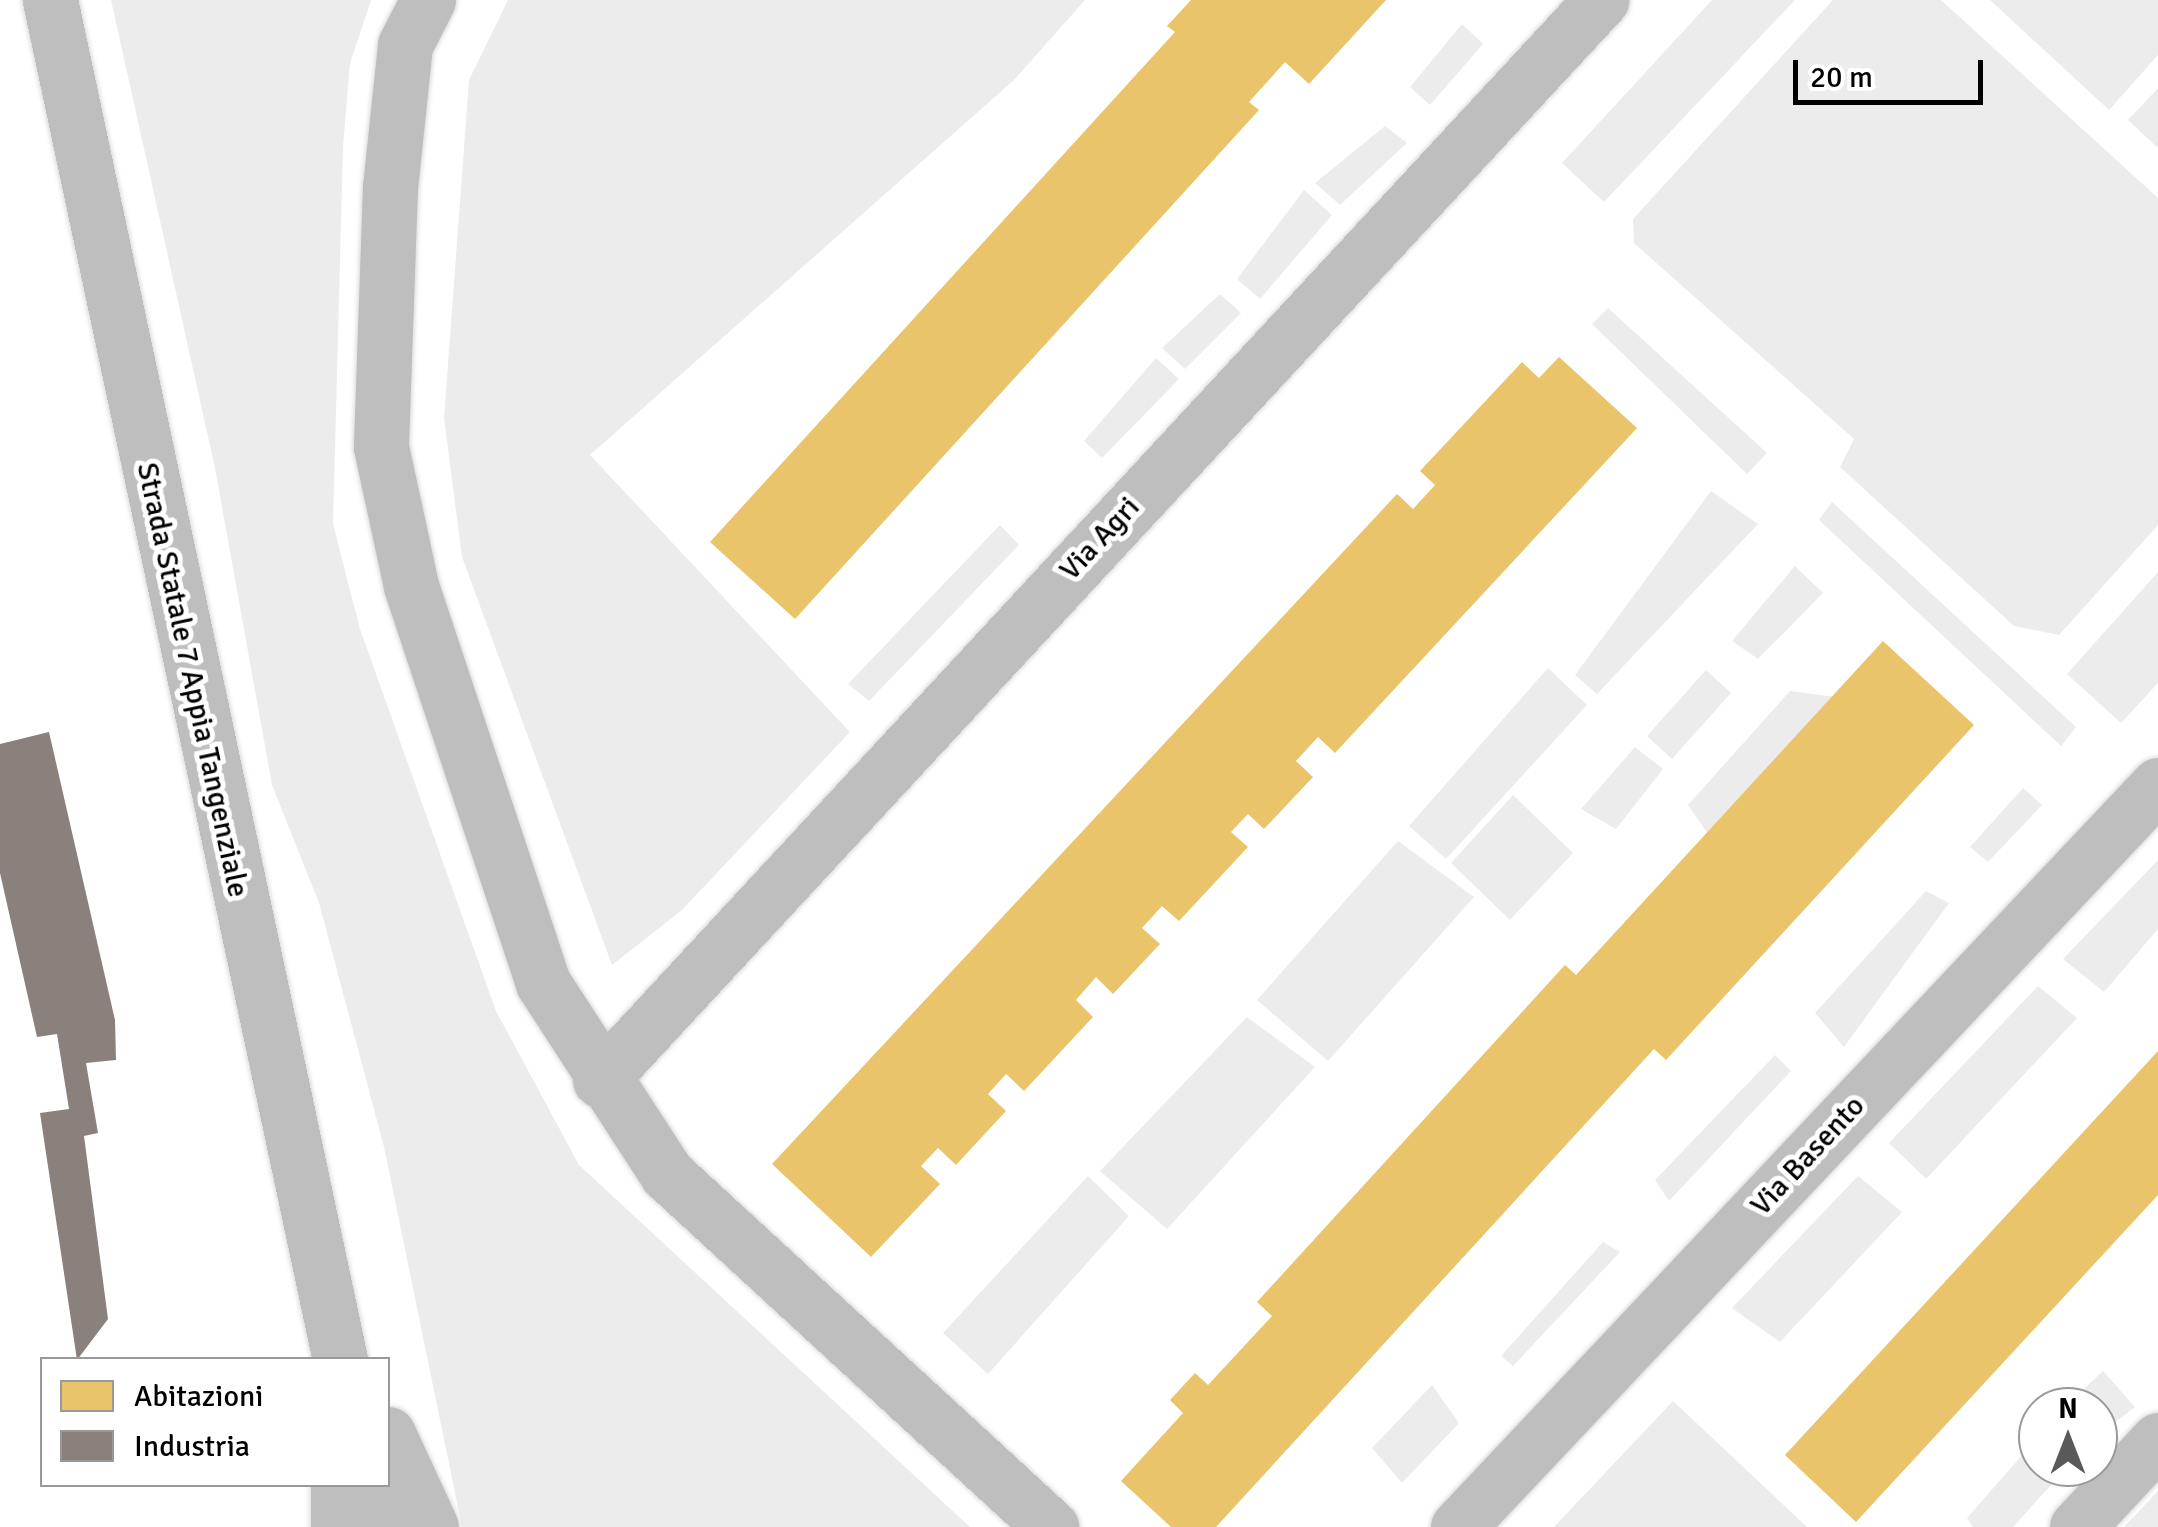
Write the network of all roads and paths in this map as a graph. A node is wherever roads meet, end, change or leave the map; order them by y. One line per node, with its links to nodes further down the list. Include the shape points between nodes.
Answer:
1 (50, 0): 6 (main road, Strada Statale 7 Appia Tangenziale)
2 (428, 0): 5 (main road, via 405,45 390,186 381,447 410,586 542,983)
3 (1602, 0): 5 (main road, Via Agri)
4 (2158, 785): 15 (main road, Via Basento)
5 (600, 1080): 14 (main road, via 667,1174)
6 (339, 1356)
7 (390, 1438): 13 (main road)
8 (2158, 1440): 16 (main road)
9 (338, 1487): 11 (main road)
10 (368, 1487): 12 (main road)
11 (338, 1527)
12 (376, 1527)
13 (431, 1527)
14 (1051, 1527)
15 (1458, 1527)
16 (2077, 1527)

